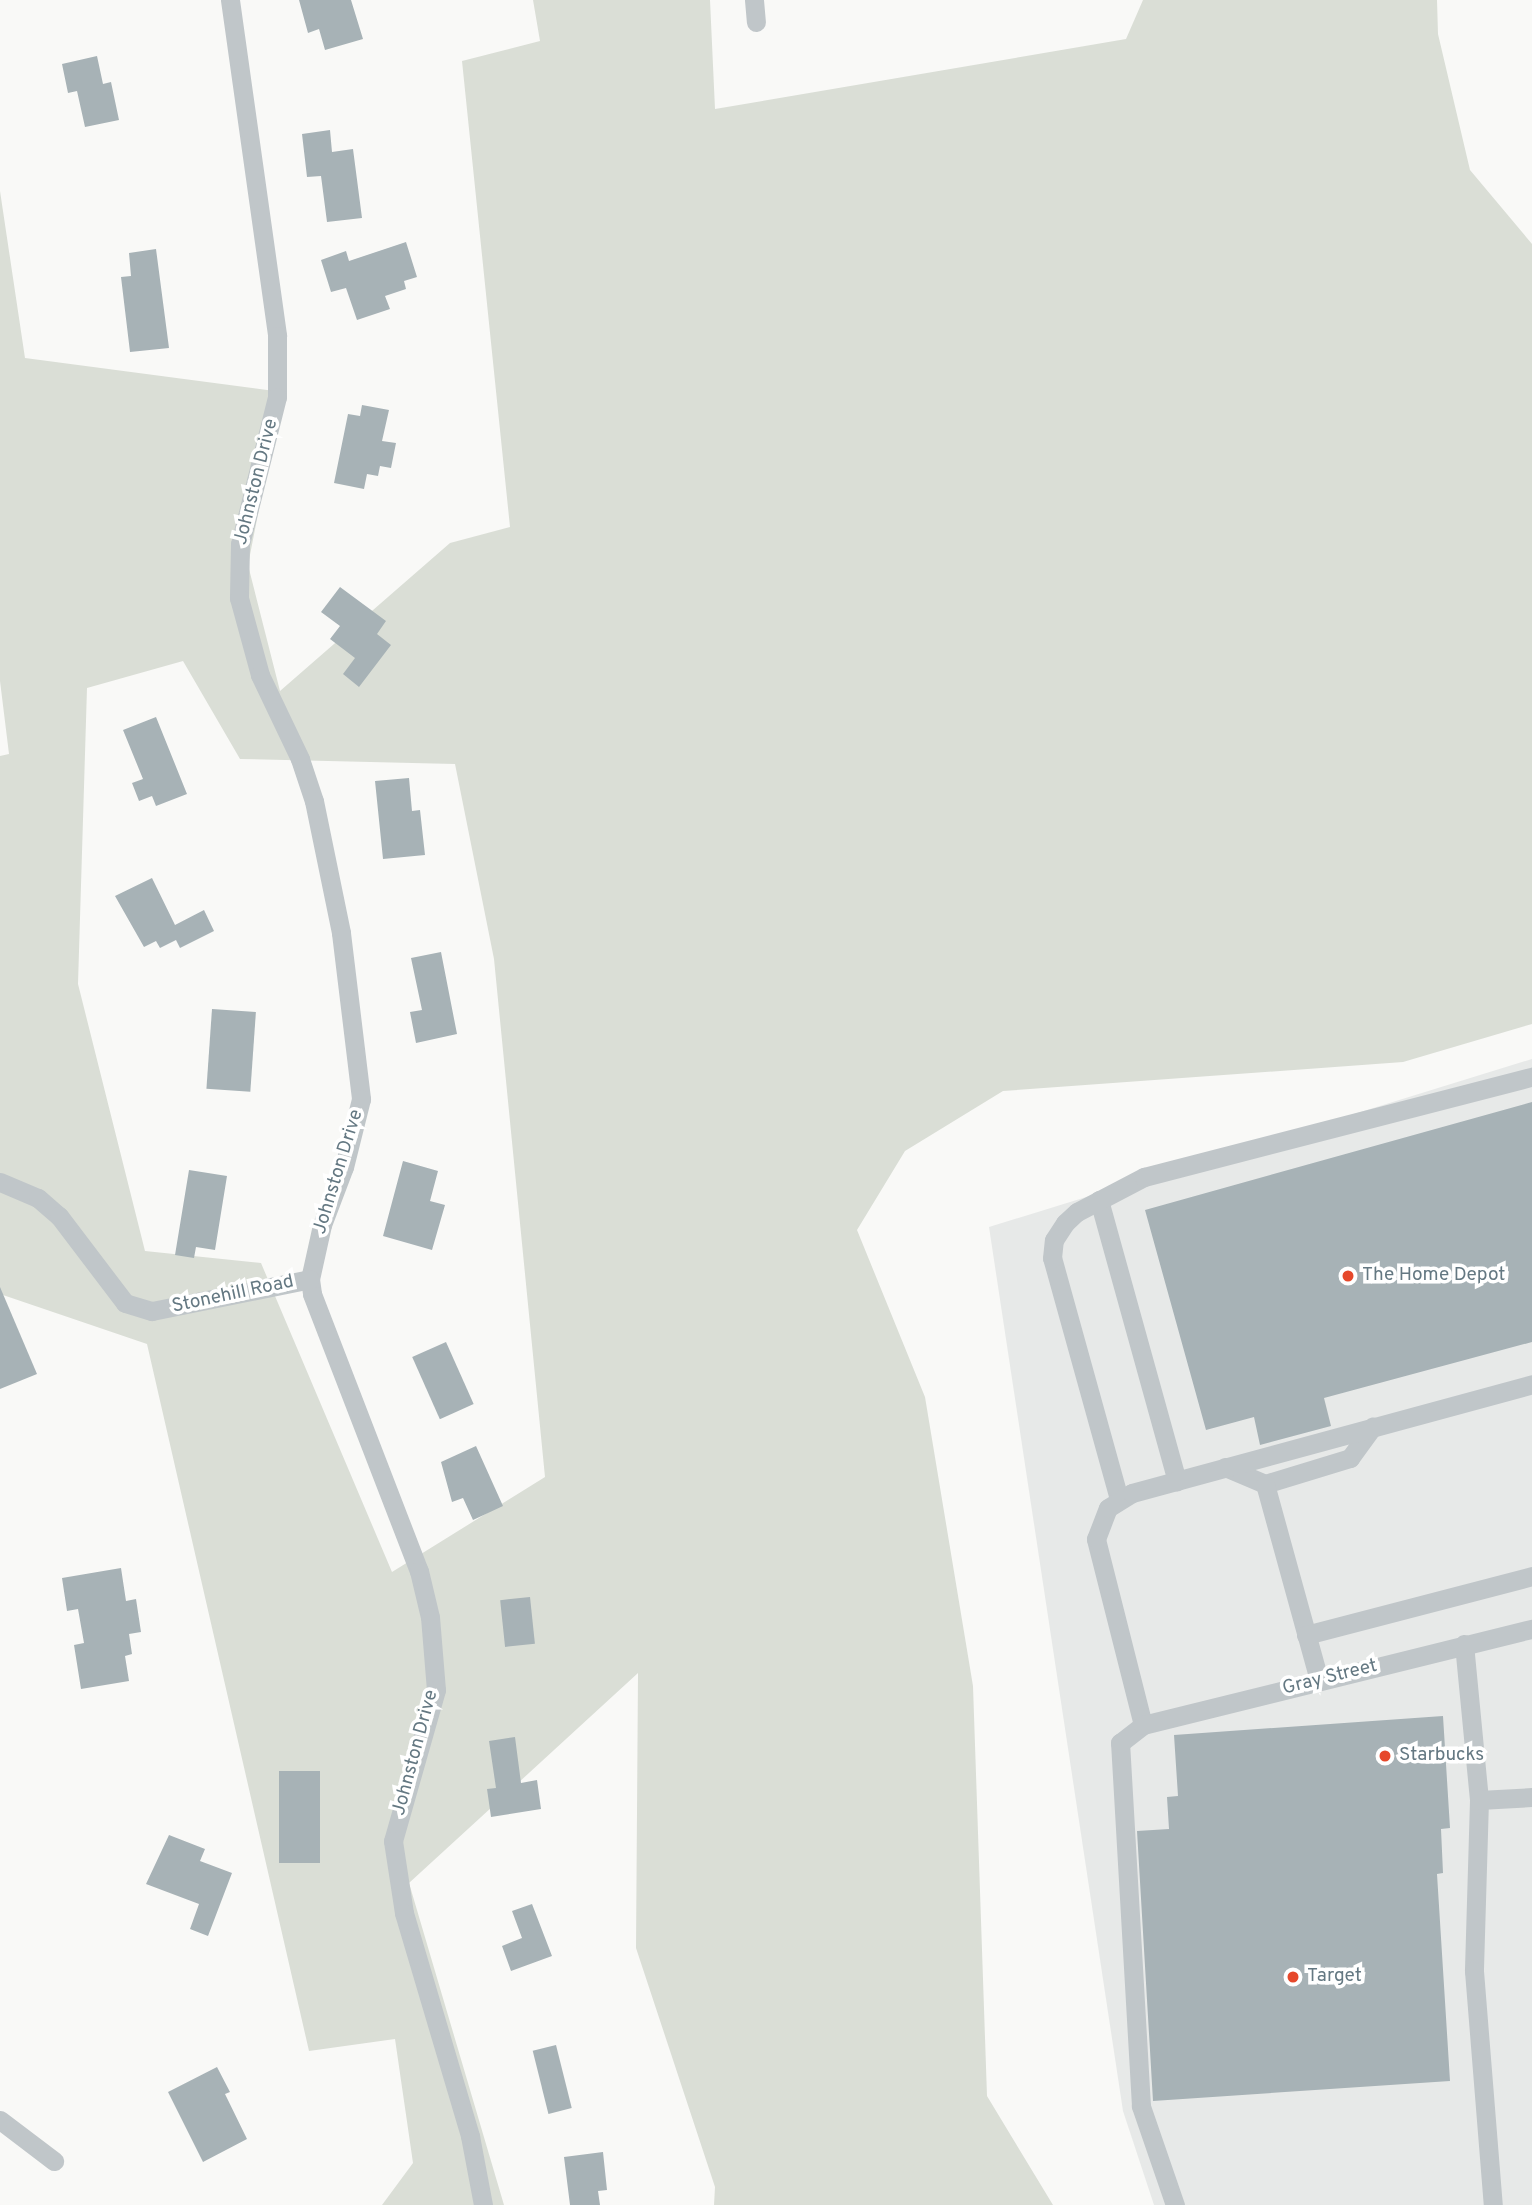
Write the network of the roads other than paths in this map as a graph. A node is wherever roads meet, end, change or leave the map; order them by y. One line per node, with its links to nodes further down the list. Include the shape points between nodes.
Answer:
1 (230, 0): 7 (street, Johnston Drive, via 277,348 277,397 240,544 239,598 260,675 300,759 314,801 341,933 361,1099)
2 (754, 0): 3 (street)
3 (756, 22)
4 (1532, 1077): 6 (street, via 1144,1177)
5 (0, 1182): 7 (street, Stonehill Road, via 38,1198 59,1216 125,1303 152,1311 180,1308)
6 (1099, 1200): 11 (street); 13 (street, via 1065,1223 1054,1240 1052,1258)
7 (310, 1279): 24 (street, Johnston Drive, via 323,1326 419,1571 430,1617 436,1690 393,1841 404,1913 470,2136)
8 (1532, 1384): 9 (street)
9 (1373, 1426): 10 (street); 12 (street, via 1350,1458)
10 (1225, 1467): 11 (street); 12 (street)
11 (1177, 1480): 13 (street)
12 (1265, 1484): 16 (street)
13 (1119, 1499): 19 (street, via 1101,1518 1096,1539)
14 (1532, 1576): 16 (street)
15 (1532, 1629): 17 (street, Gray Street)
16 (1307, 1635): 18 (street)
17 (1464, 1644): 18 (street, Gray Street); 21 (street)
18 (1319, 1681): 19 (street, Gray Street)
19 (1136, 1729): 25 (street, via 1120,1743 1118,1757 1141,2106)
20 (1532, 1797): 21 (street)
21 (1479, 1800): 26 (street, via 1474,1971)
22 (0, 2120): 23 (street)
23 (54, 2161)
24 (483, 2205)
25 (1175, 2205)
26 (1493, 2205)

